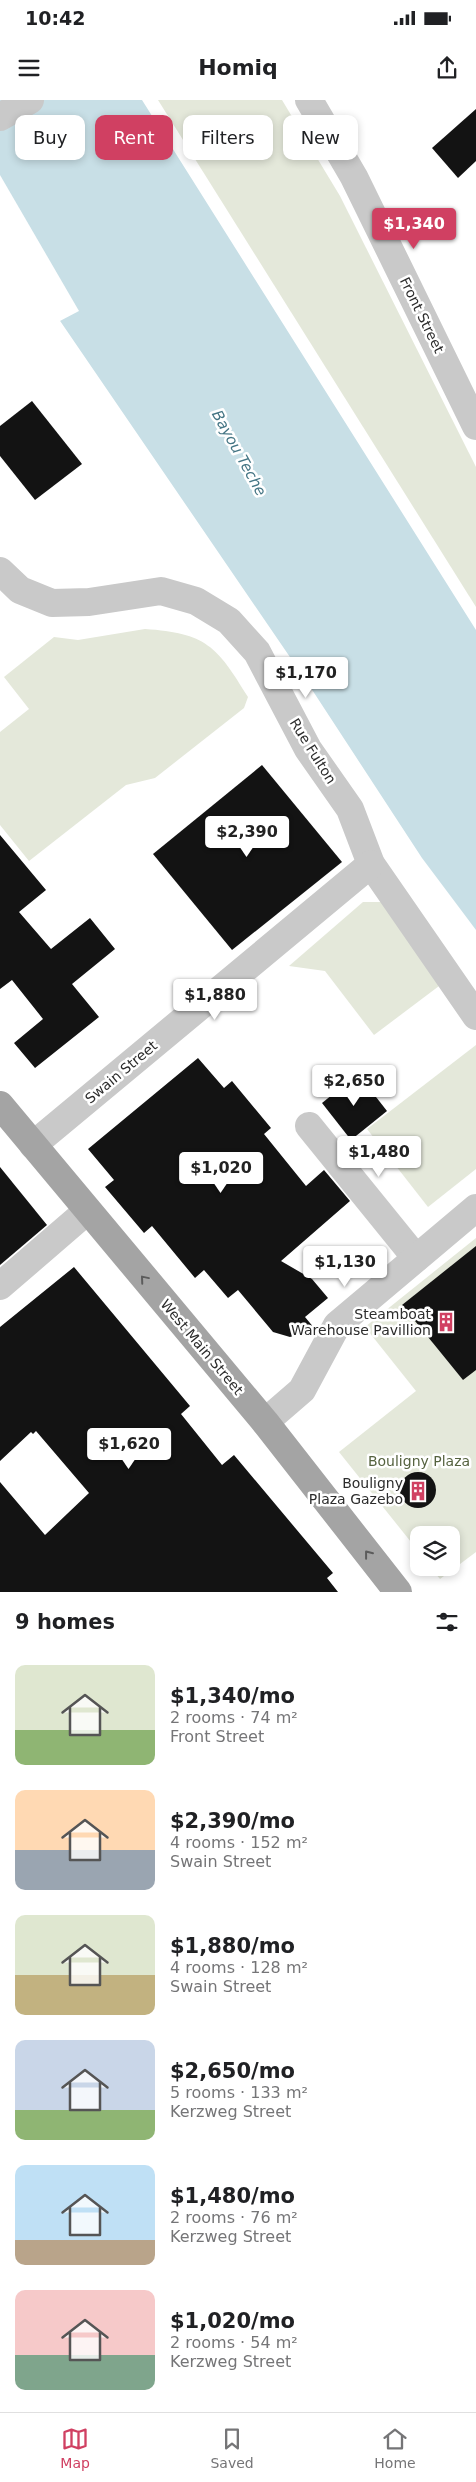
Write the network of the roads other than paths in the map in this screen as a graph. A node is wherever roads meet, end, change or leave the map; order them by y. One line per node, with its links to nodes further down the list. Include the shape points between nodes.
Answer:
1 (30, 100): 3 (street)
2 (309, 100): 4 (street, Front Street, via 354,177)
3 (0, 117)
4 (476, 426)
5 (0, 571): 6 (street, Rue Fulton, via 20,590 52,603 89,602 161,591 196,601 229,621 257,652 308,749 350,809)
6 (371, 864): 7 (street, Rue Fulton); 10 (street, Swain Street)
7 (476, 1016)
8 (0, 1105): 10 (main road, West Main Street)
9 (310, 1126): 13 (street)
10 (33, 1145): 12 (main road, West Main Street)
11 (476, 1208): 13 (street)
12 (87, 1210): 14 (street); 15 (main road, West Main Street, one-way to 12)
13 (416, 1258): 15 (street, via 337,1325 302,1390)
14 (0, 1286)
15 (265, 1422): 16 (main road, West Main Street, one-way to 15)
16 (398, 1592)

